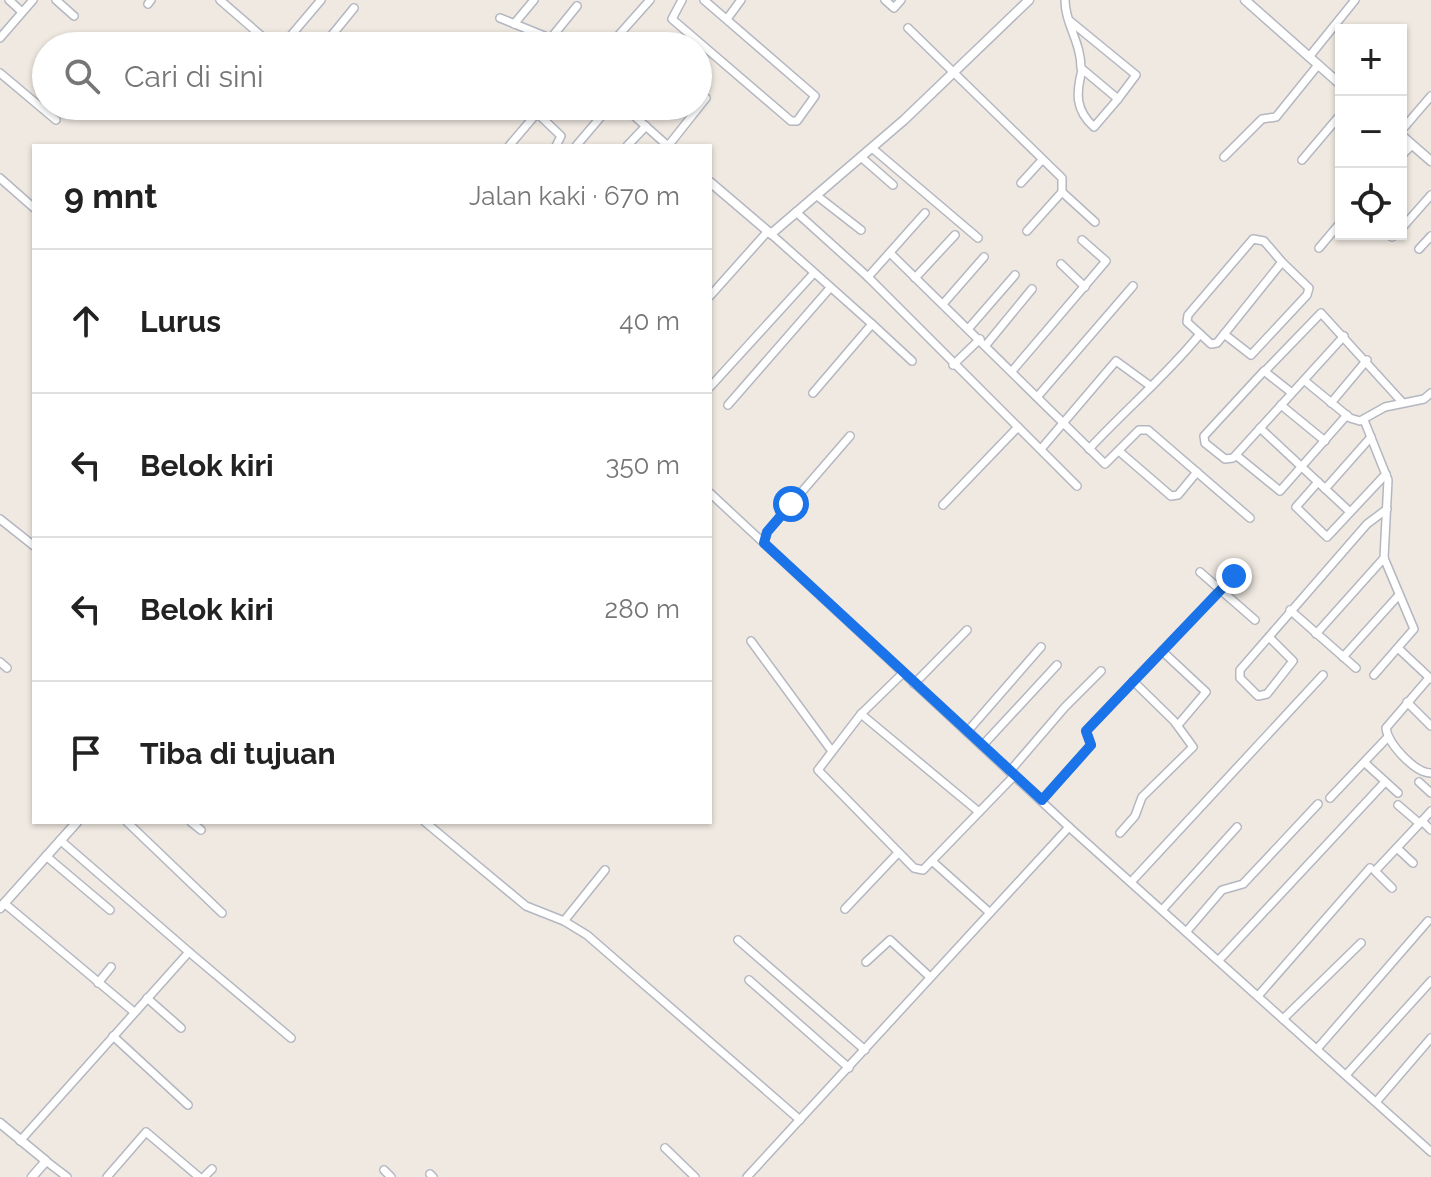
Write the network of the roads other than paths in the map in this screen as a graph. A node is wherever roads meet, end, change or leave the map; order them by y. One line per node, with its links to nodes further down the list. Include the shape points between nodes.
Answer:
1 (9, 0): 19 (street)
2 (33, 0): 19 (street)
3 (56, 0): 20 (street)
4 (220, 0): 26 (street)
5 (321, 0): 27 (street)
6 (534, 0): 24 (street)
7 (650, 0): 31 (street)
8 (704, 0): 22 (street)
9 (741, 0): 22 (street)
10 (885, 0): 11 (street, via 894,8)
11 (901, 0)
12 (1029, 0): 38 (street)
13 (1065, 0): 23 (street)
14 (1245, 0): 35 (street)
15 (1355, 0): 35 (street)
16 (678, 1): 32 (street, via 672,19)
17 (577, 6): 30 (street)
18 (354, 8): 28 (street)
19 (22, 12): 33 (street)
20 (74, 16)
21 (500, 18): 24 (street)
22 (727, 19): 34 (street, via 815,96 797,121 791,121)
23 (1070, 21): 37 (street, via 1081,46); 42 (street, via 1136,75)
24 (514, 24): 29 (street)
25 (908, 28): 38 (street)
26 (257, 32)
27 (294, 32)
28 (334, 32)
29 (535, 32)
30 (556, 32)
31 (621, 32)
32 (687, 32)
33 (1, 35)
34 (712, 53)
35 (1309, 57): 36 (street)
36 (1318, 65): 40 (street); 63 (street, via 1276,117 1262,119)
37 (1082, 70): 42 (street); 42 (street, via 1080,111 1094,127)
38 (953, 72): 60 (street); 64 (street)
39 (0, 73): 43 (street)
40 (1335, 80)
41 (1431, 96): 51 (street)
42 (1118, 99)
43 (32, 100)
44 (531, 120): 53 (street)
45 (544, 120): 54 (street, via 561,136)
46 (598, 120): 55 (street)
47 (639, 120): 50 (street)
48 (689, 120): 58 (street)
49 (1335, 121): 65 (street)
50 (646, 126): 56 (street); 57 (street)
51 (1407, 126)
52 (1407, 140): 59 (street)
53 (511, 144)
54 (557, 144)
55 (578, 144)
56 (629, 144)
57 (666, 144)
58 (670, 144)
59 (1412, 145): 61 (street); 66 (street)
60 (872, 148): 62 (street); 85 (street)
61 (1407, 150)
62 (861, 157): 70 (street); 72 (street)
63 (1224, 157)
64 (1042, 160): 68 (street); 71 (street, via 1062,178)
65 (1302, 160)
66 (1431, 160)
67 (0, 178): 74 (street)
68 (1021, 183)
69 (712, 184): 82 (street)
70 (893, 185)
71 (1062, 192): 77 (street); 81 (street)
72 (816, 195): 75 (street); 80 (street)
73 (1431, 195): 78 (street)
74 (32, 206)
75 (796, 212): 82 (street); 95 (street)
76 (925, 213): 89 (street)
77 (1095, 222)
78 (1407, 222)
79 (1335, 229): 87 (street)
80 (861, 230)
81 (1027, 231)
82 (770, 233): 93 (street); 101 (street)
83 (955, 235): 96 (street)
84 (1431, 236): 88 (street)
85 (978, 238)
86 (1082, 240): 98 (street, via 1106,261)
87 (1319, 248)
88 (1419, 249)
89 (890, 253): 95 (street); 96 (street)
90 (984, 257): 102 (street)
91 (1282, 262): 105 (street, via 1264,241 1251,241 1188,315 1187,322); 106 (street); 106 (street, via 1309,288 1307,295 1251,355)
92 (1061, 264): 98 (street)
93 (814, 273): 99 (street); 115 (street)
94 (1015, 275): 104 (street)
95 (868, 277): 111 (street)
96 (915, 278): 102 (street)
97 (1133, 286): 120 (street)
98 (1085, 287): 112 (street)
99 (830, 288): 103 (street); 123 (street)
100 (1032, 289): 108 (street)
101 (712, 294)
102 (943, 304): 104 (street)
103 (872, 324): 110 (street); 117 (street)
104 (969, 328): 108 (street)
105 (1200, 334): 106 (street, via 1214,344); 116 (street, via 1165,376)
106 (1224, 334)
107 (1344, 336): 109 (street); 113 (street, via 1318,313); 114 (street)
108 (983, 342): 111 (street); 112 (street)
109 (1367, 360): 121 (street); 122 (street)
110 (912, 361)
111 (953, 365): 128 (street)
112 (1013, 370): 120 (street)
113 (1265, 371): 118 (street); 136 (street, via 1204,437 1225,459)
114 (1305, 381): 118 (street); 122 (street)
115 (712, 385)
116 (1149, 385): 127 (street, via 1117,360); 134 (street)
117 (813, 393)
118 (1292, 393): 124 (street)
119 (1431, 393): 121 (street)
120 (1038, 396): 127 (street)
121 (1402, 402): 126 (street)
122 (1331, 403): 125 (street)
123 (728, 405)
124 (1281, 405): 129 (street); 132 (street)
125 (1347, 415): 126 (street); 132 (street)
126 (1364, 420): 131 (street)
127 (1064, 421): 133 (street); 134 (street)
128 (1018, 427): 133 (street); 144 (street)
129 (1260, 428): 136 (street); 137 (street)
130 (850, 436): 149 (street, via 769,530)
131 (1371, 437): 139 (street); 142 (street)
132 (1325, 441): 137 (street)
133 (1041, 449): 141 (street)
134 (1089, 449): 135 (street, via 1107,464)
135 (1120, 452): 138 (street, via 1145,428); 138 (street, via 1171,496 1178,495)
136 (1237, 456): 137 (street, via 1279,491)
137 (1303, 467): 140 (street)
138 (1197, 472): 147 (street)
139 (1386, 474): 145 (street); 146 (street)
140 (1318, 482): 142 (street); 146 (street, via 1297,509 1327,537)
141 (1077, 486)
142 (1325, 489): 146 (street)
143 (712, 495): 149 (street)
144 (943, 505)
145 (1387, 509): 151 (street); 156 (street)
146 (1349, 511)
147 (1250, 518)
148 (0, 519): 150 (street)
149 (764, 543): 169 (street)
150 (32, 544)
151 (1384, 558): 155 (street); 159 (street)
152 (1200, 572): 154 (street)
153 (1234, 576): 154 (street)
154 (1221, 590): 157 (street); 164 (street)
155 (1398, 596): 163 (street, via 1414,629); 165 (street)
156 (1290, 610): 159 (street); 160 (street)
157 (1255, 620)
158 (967, 630): 174 (street)
159 (1316, 634): 165 (street)
160 (1270, 638): 160 (street, via 1293,661 1267,694 1258,696 1238,674)
161 (751, 641): 182 (street)
162 (1041, 647): 179 (street)
163 (1399, 649): 171 (street); 172 (street)
164 (1162, 651): 173 (street); 177 (street, via 1206,692)
165 (1343, 657): 167 (street)
166 (1057, 665): 181 (street)
167 (1356, 668)
168 (1101, 671): 184 (street)
169 (903, 673): 174 (street); 176 (street)
170 (1323, 675): 214 (street)
171 (1374, 675)
172 (1429, 675): 175 (street)
173 (1133, 681): 177 (street); 191 (street, via 1086,731 1091,745)
174 (914, 684): 179 (street)
175 (1407, 702): 178 (street); 180 (street, via 1386,728)
176 (861, 714): 182 (street); 195 (street)
177 (1178, 725): 205 (street, via 1193,743 1192,750 1142,797)
178 (1431, 726)
179 (967, 732): 181 (street)
180 (1387, 738): 183 (street); 185 (street, via 1415,766)
181 (982, 746): 184 (street)
182 (831, 750): 208 (street, via 819,772)
183 (1365, 763): 186 (street); 190 (street)
184 (1012, 773): 191 (street); 195 (street)
185 (1431, 773)
186 (1385, 782): 188 (street); 228 (street)
187 (1419, 782): 189 (street)
188 (1398, 793)
189 (1431, 793)
190 (1330, 798)
191 (1042, 800): 201 (street)
192 (1318, 804): 224 (street, via 1243,884 1222,890)
193 (1398, 805): 196 (street)
194 (1431, 811): 196 (street)
195 (979, 812): 210 (street)
196 (1420, 822): 204 (street); 207 (street)
197 (75, 824): 206 (street)
198 (129, 824): 221 (street)
199 (194, 824): 203 (street)
200 (427, 824): 222 (street, via 526,906)
201 (1069, 827): 214 (street); 220 (street)
202 (1237, 827): 218 (street)
203 (201, 830)
204 (1431, 830)
205 (1120, 833)
206 (60, 840): 209 (street); 227 (street)
207 (1397, 848): 211 (street); 215 (street, via 1375,871)
208 (898, 853): 210 (street, via 918,871); 217 (street)
209 (46, 856): 216 (street); 219 (street)
210 (932, 861): 220 (street)
211 (1413, 863)
212 (1370, 868): 235 (street)
213 (605, 870): 222 (street)
214 (1132, 881): 218 (street)
215 (1392, 888)
216 (2, 905): 234 (street)
217 (845, 909)
218 (1163, 909): 224 (street)
219 (110, 910)
220 (989, 912): 231 (street)
221 (222, 913)
222 (564, 921): 249 (street, via 611,955)
223 (1428, 921): 243 (street)
224 (1187, 931): 228 (street)
225 (738, 940): 244 (street)
226 (1361, 943): 238 (street)
227 (189, 952): 236 (street); 241 (street)
228 (1219, 960): 235 (street)
229 (866, 962): 231 (street, via 890,940)
230 (111, 967): 234 (street)
231 (930, 977): 244 (street)
232 (749, 980): 245 (street)
233 (1431, 981): 246 (street)
234 (98, 983): 237 (street)
235 (1258, 996): 238 (street)
236 (147, 998): 237 (street); 239 (street)
237 (134, 1012): 240 (street)
238 (1283, 1019): 243 (street)
239 (181, 1028)
240 (113, 1036): 248 (street); 251 (street)
241 (291, 1038)
242 (1431, 1038): 247 (street)
243 (1317, 1049): 246 (street)
244 (865, 1050): 245 (street)
245 (849, 1068): 249 (street)
246 (1346, 1075): 247 (street)
247 (1377, 1101): 253 (street)
248 (188, 1105)
249 (800, 1120): 263 (street)
250 (0, 1123): 251 (street)
251 (20, 1141): 254 (street)
252 (665, 1148): 262 (street)
253 (1431, 1152)
254 (46, 1161): 257 (street); 258 (street)
255 (212, 1169): 260 (street)
256 (384, 1170): 261 (street)
257 (32, 1177)
258 (67, 1177)
259 (107, 1177): 260 (street, via 146,1132)
260 (202, 1177)
261 (391, 1177)
262 (695, 1177)
263 (747, 1177)

